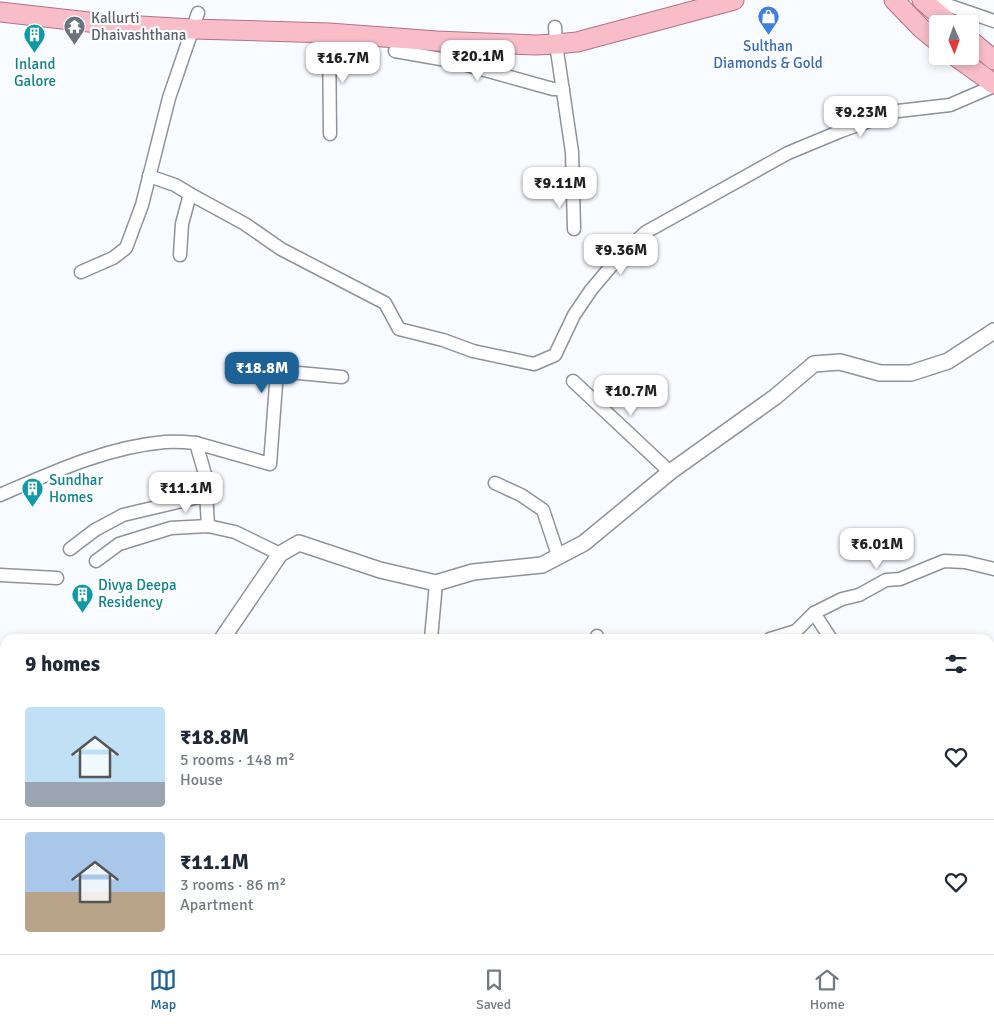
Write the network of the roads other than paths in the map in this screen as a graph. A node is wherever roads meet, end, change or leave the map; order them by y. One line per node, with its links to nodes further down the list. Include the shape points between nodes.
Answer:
1 (734, 0): 11 (main road, via 577,42)
2 (894, 0): 10 (main road)
3 (922, 0): 6 (main road)
4 (933, 0): 8 (street)
5 (0, 12): 7 (main road, via 106,24)
6 (940, 15)
7 (196, 21): 9 (main road); 19 (street, via 169,98)
8 (994, 21)
9 (329, 33): 11 (main road, via 437,41); 18 (street)
10 (929, 35)
11 (555, 36): 17 (street)
12 (979, 48): 14 (main road)
13 (395, 51): 17 (street, via 452,61)
14 (994, 60)
15 (967, 65): 16 (main road)
16 (994, 85): 20 (street, via 950,105 898,111 788,153 646,232 591,290 574,315 555,356 534,364 473,351 399,329 385,303 281,249 245,224)
17 (562, 89): 21 (street, via 572,152)
18 (330, 134)
19 (149, 176): 20 (street); 23 (street, via 126,248 113,258)
20 (190, 194): 22 (street, via 182,224)
21 (574, 229)
22 (180, 255)
23 (81, 272)
24 (994, 332): 28 (street, via 948,361 911,373 880,373 840,362 814,364 775,397)
25 (342, 377): 27 (street, via 277,371 270,464)
26 (573, 382): 28 (street)
27 (196, 443): 30 (street); 31 (street, via 166,442 112,451)
28 (670, 472): 35 (street, via 584,543)
29 (495, 483): 35 (street, via 544,510)
30 (207, 494): 32 (street); 33 (street, via 123,515)
31 (0, 495)
32 (208, 526): 34 (street, via 235,532); 36 (street, via 171,528 119,544)
33 (70, 548)
34 (280, 554): 40 (street, via 299,543 380,570); 42 (street)
35 (558, 555): 40 (street, via 542,565 473,572)
36 (96, 561)
37 (994, 568): 41 (street, via 944,561 900,579 886,580)
38 (0, 575): 39 (street)
39 (57, 578)
40 (436, 583): 43 (street)
41 (814, 613): 44 (street, via 796,631); 45 (street)
42 (225, 634)
43 (431, 634)
44 (786, 634)
45 (828, 634)

